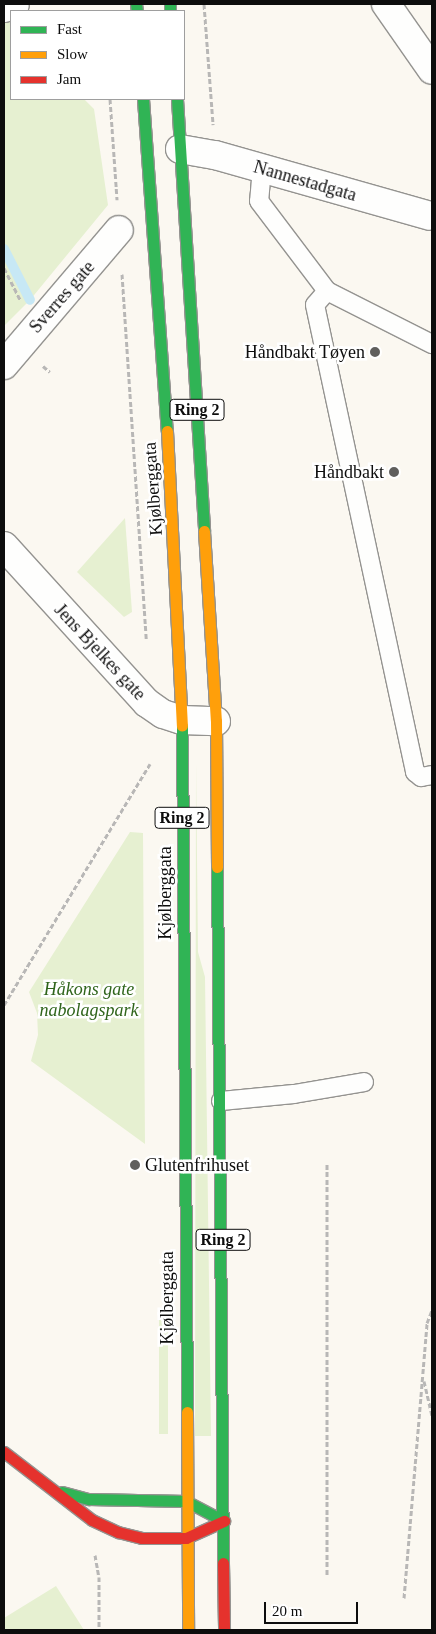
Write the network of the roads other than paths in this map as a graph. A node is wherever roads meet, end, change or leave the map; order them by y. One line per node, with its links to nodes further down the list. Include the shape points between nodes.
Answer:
1 (386, 4): 2 (street)
2 (432, 70)
3 (143, 100): 13 (main road, Kjølberggata / Ring 2, via 174,532)
4 (177, 100): 5 (main road, Ring 2)
5 (180, 149): 6 (street, Nannestadgata); 14 (main road, Ring 2)
6 (262, 168): 7 (street, Nannestadgata); 9 (lane, via 259,201)
7 (430, 216)
8 (119, 230): 11 (street, Sverres gate)
9 (327, 291): 10 (lane); 15 (lane, via 315,305 415,772 421,777)
10 (432, 344)
11 (4, 365)
12 (4, 546): 13 (street, Jens Bjelkes gate, via 147,703 163,714)
13 (182, 720): 14 (street, Jens Bjelkes gate); 20 (main road, Kjølberggata / Ring 2)
14 (216, 721): 17 (main road, Ring 2)
15 (432, 776)
16 (364, 1082): 17 (lane, via 294,1094)
17 (221, 1101): 21 (main road, Ring 2)
18 (4, 1452): 19 (main road)
19 (53, 1489): 20 (main road, via 89,1499); 22 (main road, via 92,1520 118,1532 142,1538)
20 (186, 1501): 21 (main road); 22 (main road, Kjølberggata / Ring 2)
21 (224, 1521): 22 (main road); 24 (main road, Ring 2)
22 (186, 1538): 23 (main road, Ring 2)
23 (188, 1630)
24 (224, 1630)

